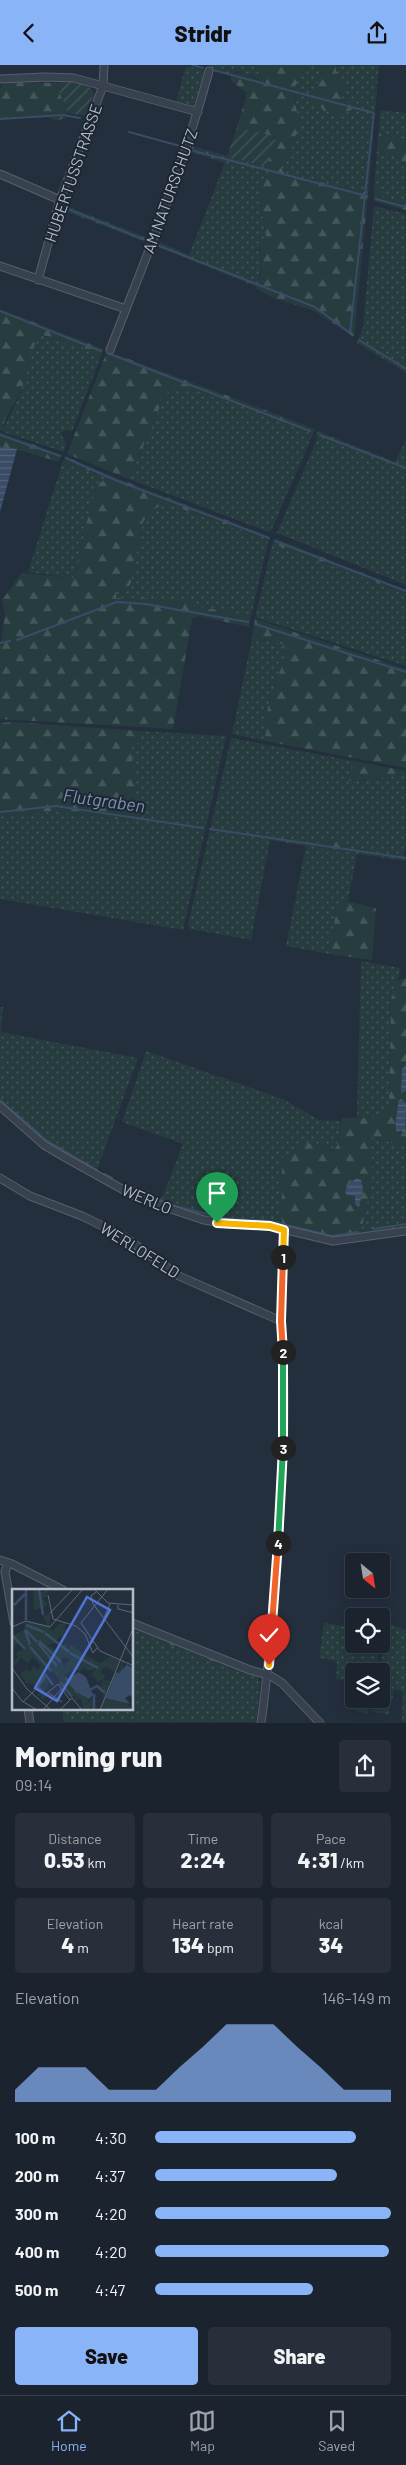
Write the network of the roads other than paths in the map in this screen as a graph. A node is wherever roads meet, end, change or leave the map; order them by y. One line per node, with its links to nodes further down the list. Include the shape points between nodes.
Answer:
1 (104, 65): 4 (street, HUBERTUSSTRASSE)
2 (209, 71): 5 (street, AM NATURSCHUTZ)
3 (0, 79): 4 (street, via 66,77)
4 (103, 86): 5 (street); 7 (street, HUBERTUSSTRASSE)
5 (198, 112): 10 (street, AM NATURSCHUTZ)
6 (0, 174): 7 (street)
7 (60, 200): 9 (street, HUBERTUSSTRASSE)
8 (0, 266): 9 (street)
9 (38, 280): 10 (street)
10 (126, 309): 11 (street, AM NATURSCHUTZ)
11 (110, 350)
12 (0, 1106): 14 (street, WERLO, via 44,1145 147,1201 217,1223 270,1226)
13 (0, 1179): 16 (street, WERLOFELD, via 30,1196 124,1237 180,1276)
14 (284, 1230): 15 (street, WERLO, via 333,1241); 16 (street)
15 (406, 1231)
16 (281, 1321): 22 (street, via 282,1503)
17 (0, 1560): 18 (street)
18 (8, 1563): 19 (street); 20 (street, via 5,1576)
19 (61, 1589)
20 (12, 1613)
21 (134, 1624): 22 (street)
22 (267, 1675): 25 (street); 26 (street, via 282,1683)
23 (28, 1710): 24 (street)
24 (30, 1723)
25 (260, 1723)
26 (320, 1723)

